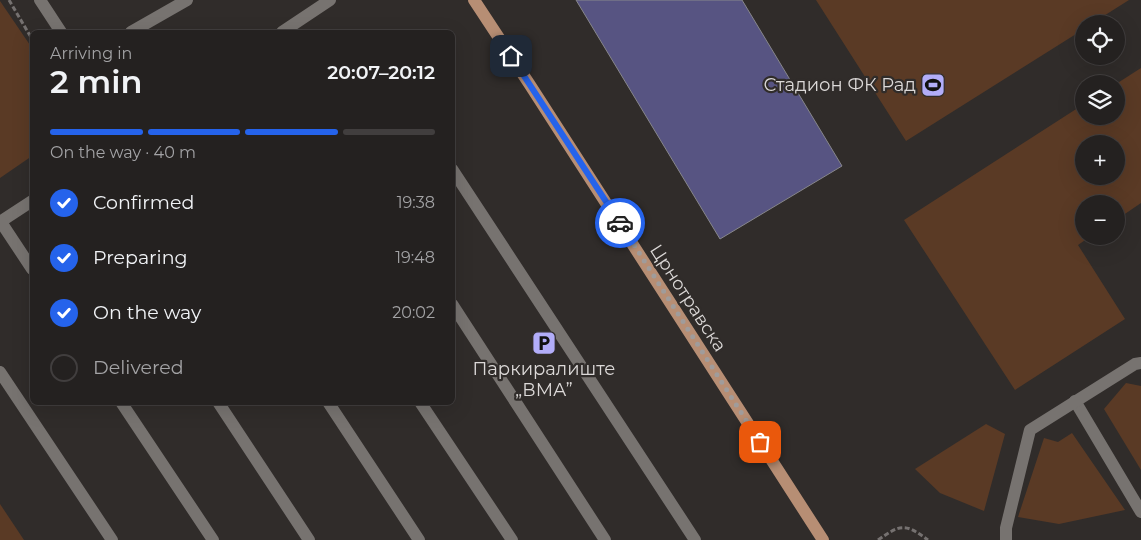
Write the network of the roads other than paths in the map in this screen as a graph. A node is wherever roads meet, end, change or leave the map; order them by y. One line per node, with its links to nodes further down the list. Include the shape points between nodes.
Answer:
1 (187, 0): 6 (lane)
2 (330, 0): 7 (lane)
3 (474, 0): 28 (main road, Црнотравска)
4 (42, 1): 5 (lane)
5 (60, 30)
6 (134, 30)
7 (285, 30)
8 (455, 174): 27 (lane)
9 (30, 202): 10 (lane)
10 (0, 222): 11 (lane)
11 (30, 266)
12 (455, 309): 26 (lane)
13 (1141, 363): 15 (lane, via 1134,364)
14 (0, 372): 21 (lane)
15 (1075, 401): 20 (lane); 29 (lane, via 1030,430 1006,528)
16 (123, 405): 22 (lane)
17 (220, 405): 23 (lane)
18 (330, 405): 24 (lane)
19 (422, 405): 25 (lane)
20 (1141, 512)
21 (112, 540)
22 (213, 540)
23 (309, 540)
24 (419, 540)
25 (512, 540)
26 (605, 540)
27 (695, 540)
28 (823, 540)
29 (1006, 540)

